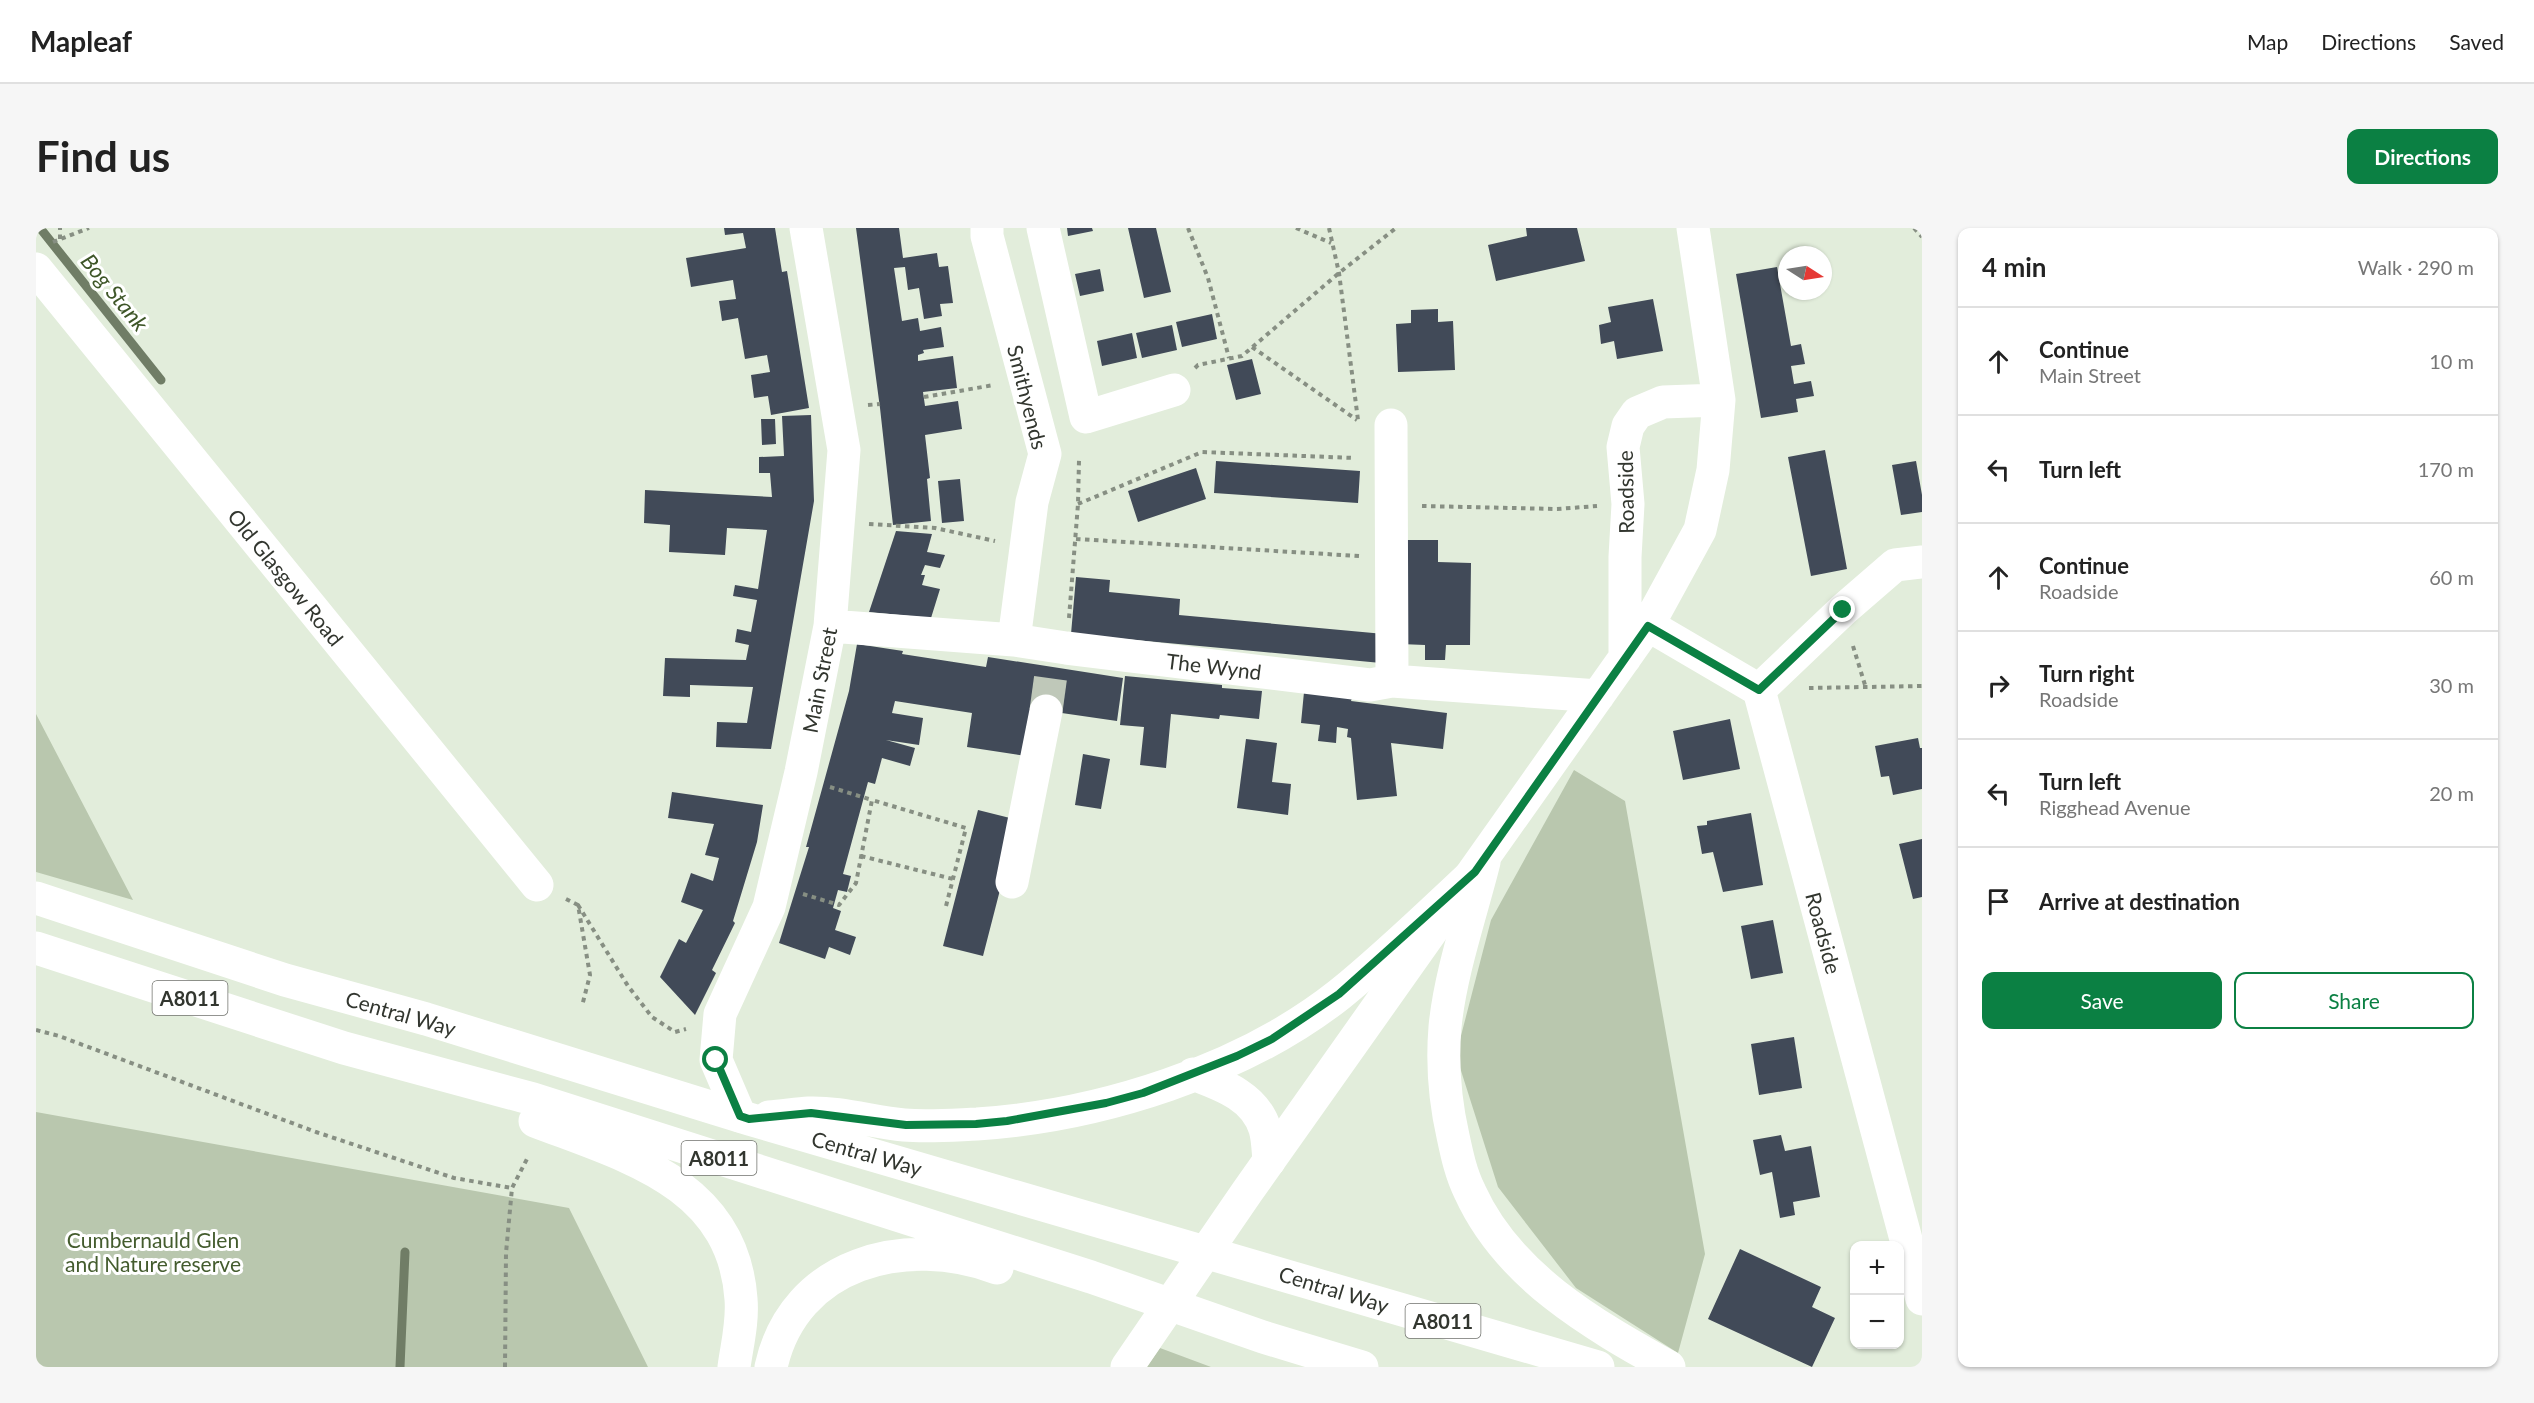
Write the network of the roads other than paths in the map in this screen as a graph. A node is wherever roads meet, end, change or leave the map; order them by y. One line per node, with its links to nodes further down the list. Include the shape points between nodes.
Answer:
1 (806, 228): 10 (street, Main Street, via 844,450)
2 (987, 228): 12 (street, Smithyends, via 1045,454 1032,502)
3 (1044, 228): 6 (street, via 1086,417)
4 (1693, 228): 7 (street)
5 (36, 269): 20 (street, Old Glasgow Road)
6 (1174, 390)
7 (1719, 400): 11 (street, via 1713,470 1700,530); 13 (street, Roadside, via 1663,402 1637,413 1628,426 1623,447 1628,504)
8 (1391, 425): 14 (street)
9 (1922, 562): 15 (street, via 1895,565)
10 (830, 626): 12 (street, The Wynd); 25 (street, Main Street, via 769,908 720,1014 716,1060)
11 (1648, 626): 13 (street); 15 (street)
12 (1014, 639): 14 (street, The Wynd, via 1058,653 1370,685)
13 (1625, 658): 16 (street)
14 (1392, 681): 16 (street, The Wynd)
15 (1759, 690): 28 (street, Roadside)
16 (1598, 696): 18 (street)
17 (1046, 711): 19 (street)
18 (1480, 865): 24 (street, via 1339,994 1272,1039); 26 (street); 34 (street, via 1445,1027 1447,1105 1462,1173 1480,1213 1509,1254 1565,1303)
19 (1012, 882)
20 (537, 885)
21 (36, 898): 25 (street, Central Way / A8011, via 244,967)
22 (36, 948): 23 (street, A8011)
23 (344, 1048): 27 (street, A8011, via 533,1099); 29 (street, via 623,1155 685,1190 719,1227 737,1270 741,1318)
24 (1193, 1074): 25 (street, via 1106,1103 976,1124 906,1125 811,1113); 26 (street, via 1249,1100 1265,1128)
25 (744, 1117): 33 (street, Central Way / A8011)
26 (1269, 1161): 31 (street)
27 (1086, 1288): 30 (street, via 964,1259 920,1256 867,1262 838,1273 804,1300 787,1323); 32 (street, A8011)
28 (1922, 1299)
29 (734, 1367)
30 (771, 1367)
31 (1127, 1367)
32 (1362, 1367)
33 (1598, 1367)
34 (1668, 1367)

